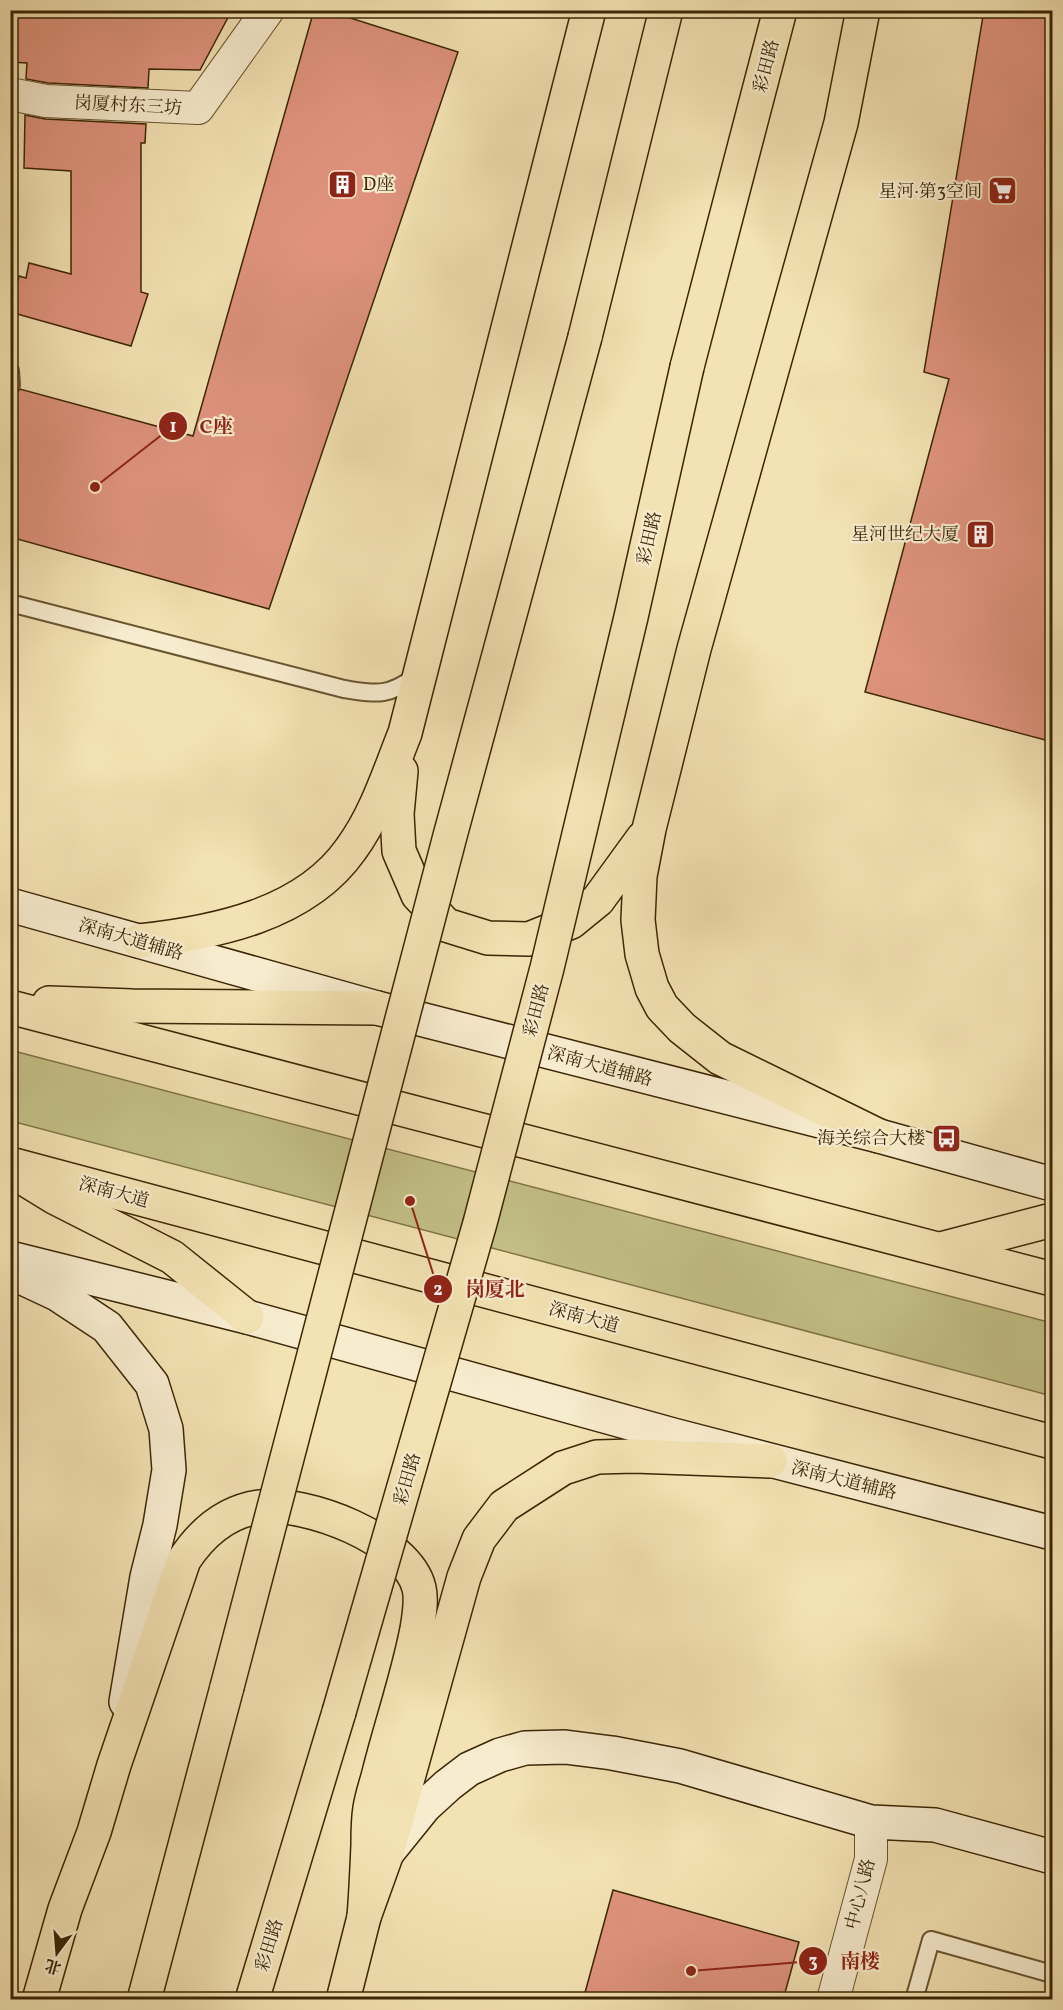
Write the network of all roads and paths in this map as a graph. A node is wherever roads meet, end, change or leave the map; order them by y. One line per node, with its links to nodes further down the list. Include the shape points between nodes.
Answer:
1 (268, 10): 6 (street, 岗厦村东三坊, via 198,108 46,101)
2 (590, 10): 10 (main road)
3 (666, 10): 38 (main road, bridge, via 585,337)
4 (780, 10): 39 (main road, 彩田路, bridge, via 687,367 547,968 480,1223)
5 (863, 10): 12 (main road, via 841,123 694,649)
6 (10, 94)
7 (10, 371): 8 (lane)
8 (11, 385)
9 (10, 603): 10 (lane, via 344,689 377,694 401,687)
10 (420, 674): 11 (main road)
11 (405, 733): 12 (main road, via 397,814 399,851 418,895 446,925 488,938 529,939 571,922 598,900); 14 (main road, via 375,809 331,874 265,915 185,936)
12 (649, 829): 18 (main road, via 640,876 638,920 642,954 662,1006 681,1028 720,1058)
13 (10, 905): 14 (main road, 深南大道辅路)
14 (139, 941): 17 (main road, 深南大道辅路)
15 (10, 1000): 17 (main road, via 132,1006)
16 (10, 1007): 23 (main road)
17 (377, 1008): 18 (main road, 深南大道辅路)
18 (879, 1136): 21 (main road, 深南大道辅路)
19 (10, 1164): 28 (main road, 深南大道)
20 (10, 1171): 27 (main road, via 172,1257)
21 (1053, 1184)
22 (1053, 1220): 23 (main road)
23 (940, 1250): 26 (main road)
24 (10, 1258): 27 (main road, 深南大道辅路)
25 (10, 1272): 31 (main road, via 57,1294 106,1327 152,1384 166,1429 170,1470)
26 (1053, 1279)
27 (247, 1317): 29 (main road, 深南大道辅路)
28 (1053, 1442)
29 (770, 1461): 30 (main road, 深南大道辅路); 33 (main road, via 597,1457 563,1468 504,1506 479,1539 464,1577)
30 (1053, 1533)
31 (114, 1765): 35 (main road, via 184,1560 210,1528 227,1517 259,1507 281,1508 337,1520 379,1540 405,1561 419,1588 419,1615 370,1809); 37 (main road)
32 (871, 1822): 33 (main road, via 680,1766 565,1747 525,1748 469,1769 418,1814); 34 (main road, via 935,1825); 41 (street, 中心八路, via 871,1859)
33 (387, 1853): 35 (main road)
34 (1053, 1857)
35 (364, 1917): 40 (main road)
36 (1053, 1974): 42 (lane, via 931,1940)
37 (39, 2000)
38 (144, 2000)
39 (252, 2000)
40 (343, 2000)
41 (833, 2000)
42 (914, 2000)

